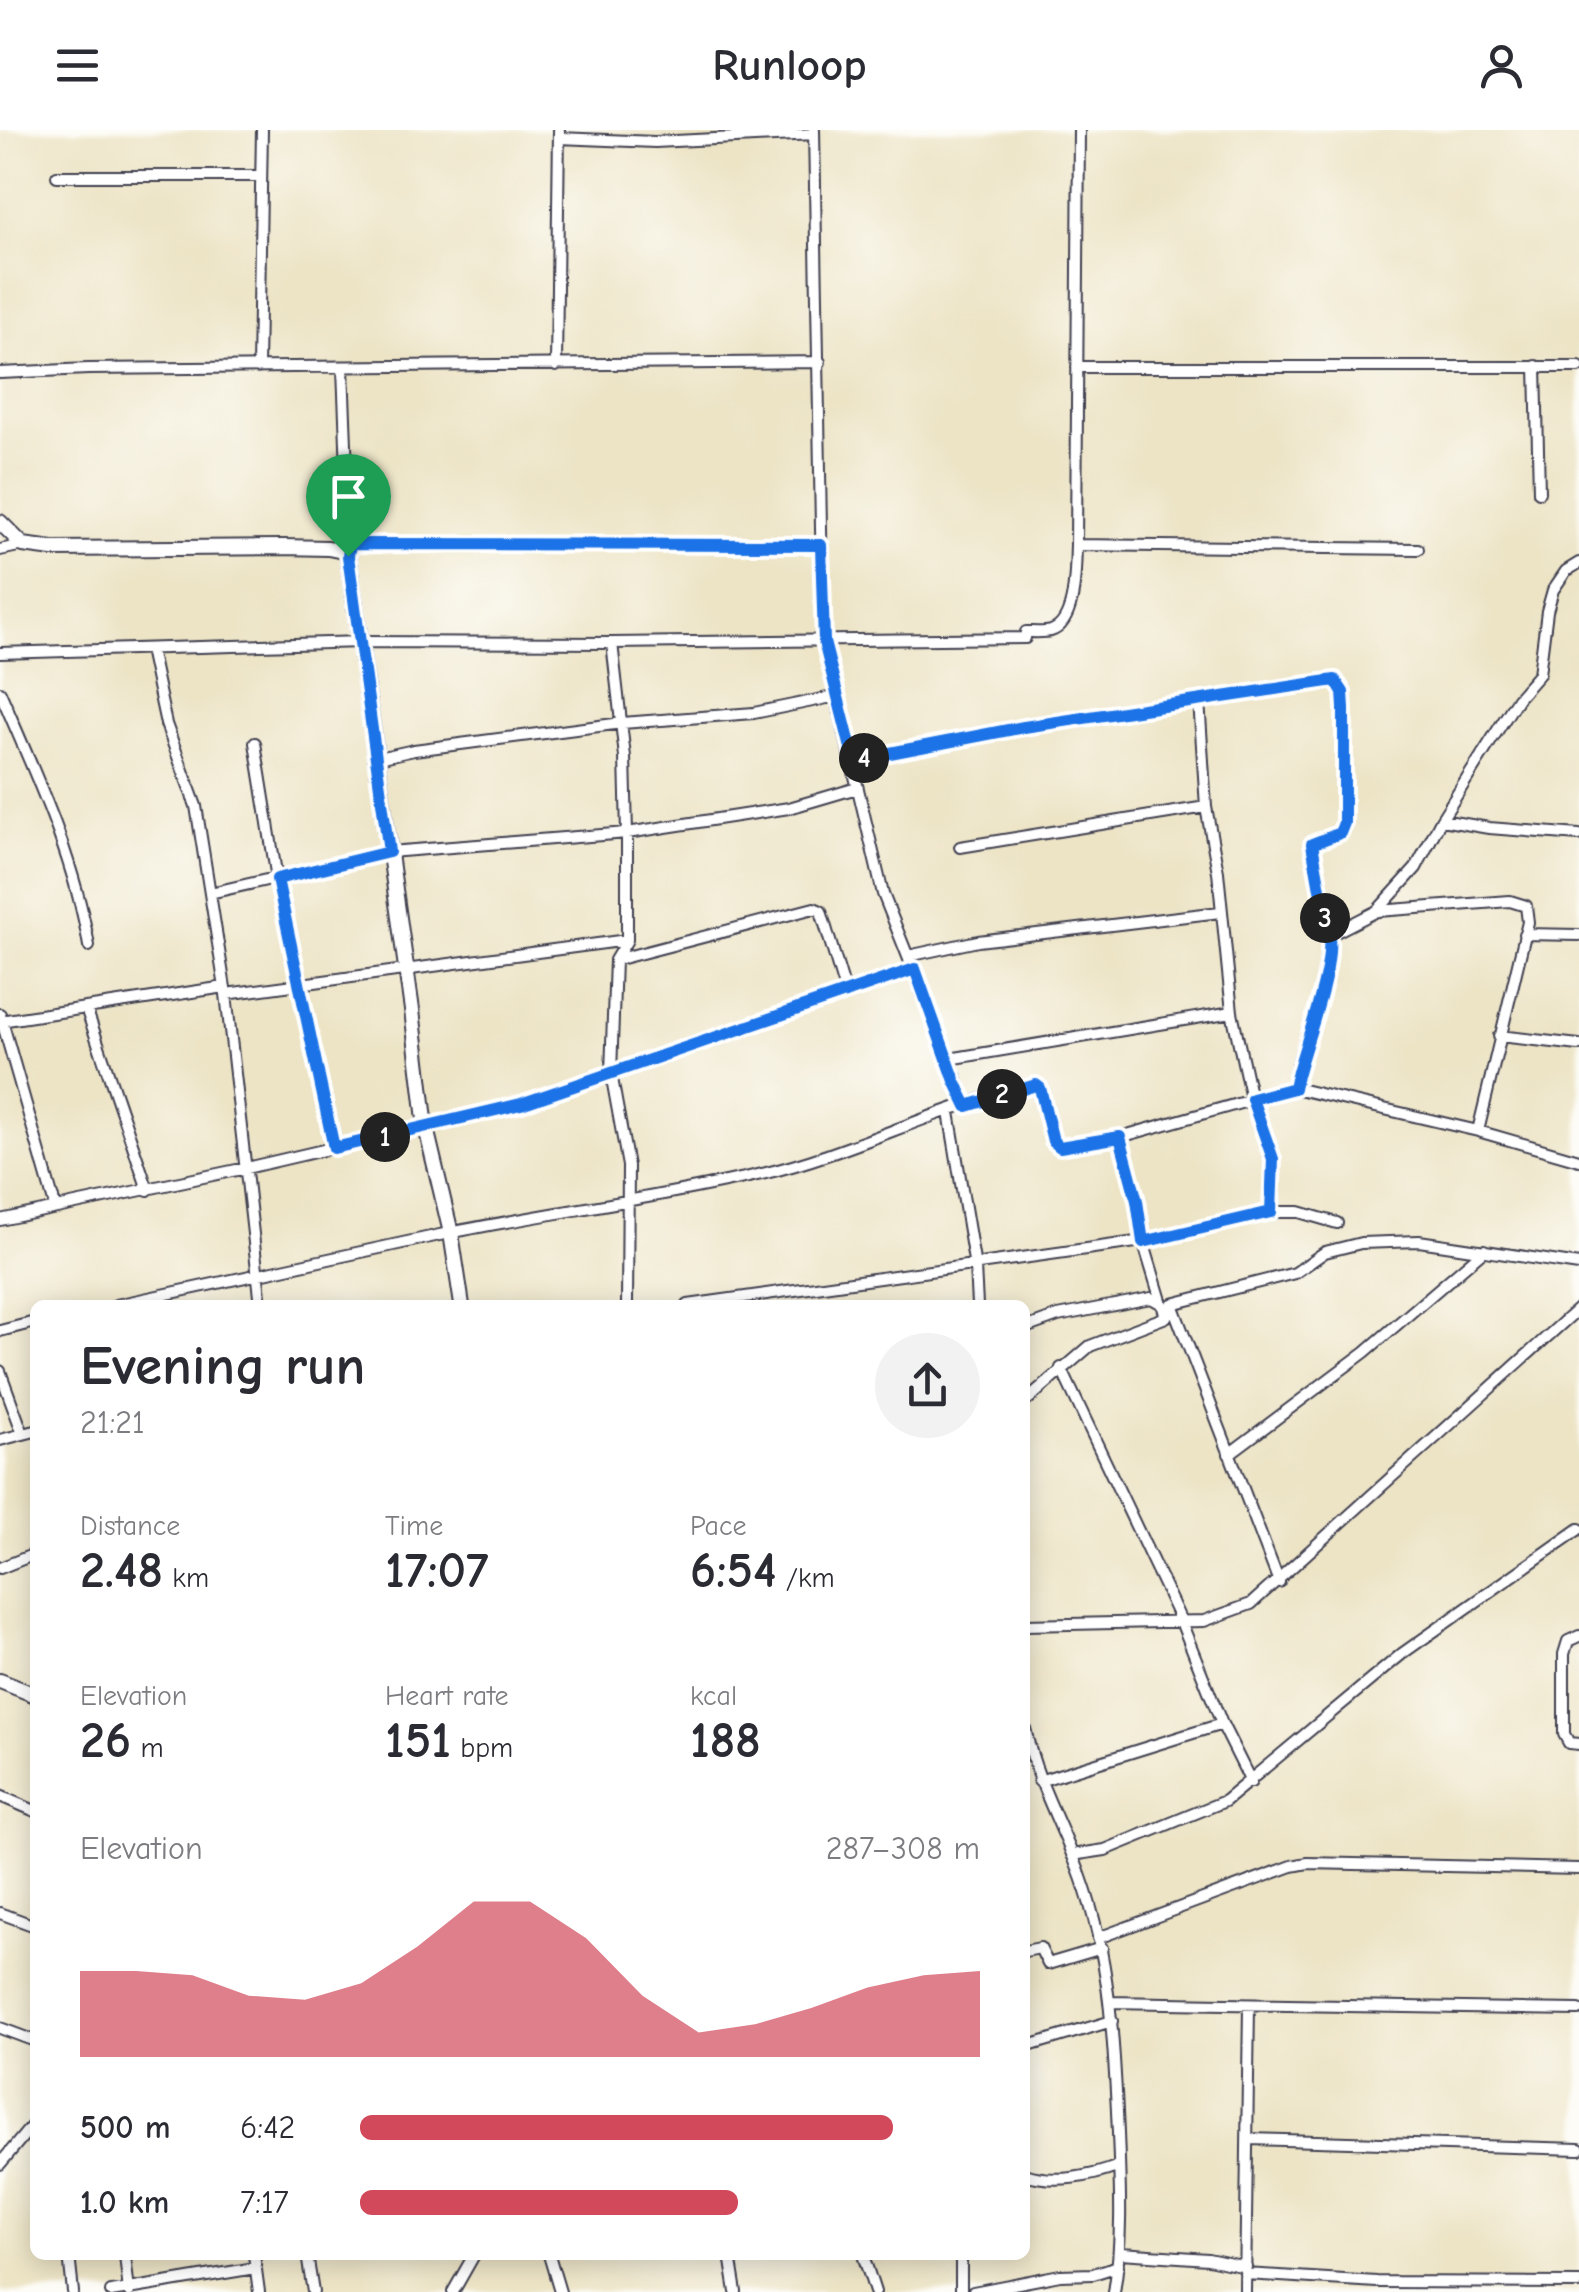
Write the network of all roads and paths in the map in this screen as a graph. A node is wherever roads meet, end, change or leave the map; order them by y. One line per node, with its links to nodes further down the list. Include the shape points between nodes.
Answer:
1 (262, 130): 6 (street)
2 (1078, 130): 13 (street)
3 (814, 132): 4 (street, via 655,142); 7 (street)
4 (559, 134): 8 (street)
5 (56, 176): 6 (street)
6 (261, 176): 11 (street)
7 (820, 362): 8 (street); 18 (street)
8 (556, 366): 12 (street)
9 (1536, 366): 10 (street); 13 (street); 15 (street)
10 (1579, 367)
11 (258, 368): 12 (street); 14 (street)
12 (343, 368): 22 (street)
13 (1076, 368): 19 (street)
14 (0, 373)
15 (1539, 492)
16 (0, 522): 17 (street)
17 (23, 545): 21 (street); 22 (street)
18 (821, 545): 22 (street); 25 (street)
19 (1076, 545): 20 (street); 25 (street, via 1072,603 1054,630 1026,632 1026,638)
20 (1418, 549)
21 (0, 550)
22 (349, 550): 24 (street)
23 (1579, 563): 38 (street, via 1553,590 1539,674)
24 (362, 642): 26 (street); 27 (street); 34 (street)
25 (824, 642): 26 (street); 30 (street)
26 (612, 644): 32 (street)
27 (150, 649): 28 (street); 44 (street, via 166,724 196,806)
28 (0, 653)
29 (0, 692): 51 (street, via 59,828)
30 (837, 696): 32 (street, via 754,713); 35 (street)
31 (1199, 700): 35 (street); 37 (street); 48 (street, via 1335,680 1343,692 1344,823 1340,833 1312,844)
32 (622, 723): 34 (street); 39 (street)
33 (255, 743): 43 (street)
34 (374, 759): 42 (street)
35 (854, 760): 36 (street)
36 (857, 788): 39 (street, via 789,808); 52 (street, via 883,894)
37 (1206, 808): 41 (street); 46 (street)
38 (1441, 820): 40 (street); 45 (street, via 1416,868)
39 (628, 833): 42 (street); 50 (street)
40 (1579, 835)
41 (960, 847)
42 (389, 852): 43 (street); 54 (street)
43 (277, 879): 44 (street); 56 (street)
44 (210, 893): 57 (street)
45 (1377, 911): 47 (street, via 1510,901 1526,906); 48 (street)
46 (1220, 912): 52 (street, via 1027,934); 60 (street)
47 (1524, 934): 49 (street); 62 (street)
48 (1330, 935): 66 (street)
49 (1579, 936)
50 (627, 940): 53 (street); 54 (street)
51 (90, 946)
52 (908, 956): 55 (street)
53 (615, 960): 58 (street, via 814,908); 65 (street)
54 (406, 968): 56 (street); 70 (street)
55 (915, 969): 58 (street); 64 (street)
56 (301, 984): 57 (street); 73 (street)
57 (226, 991): 59 (street); 75 (street)
58 (846, 994): 65 (street)
59 (86, 1008): 61 (street); 76 (street)
60 (1232, 1012): 64 (street); 67 (street)
61 (1, 1018): 78 (street)
62 (1499, 1036): 63 (street); 71 (street)
63 (1579, 1046)
64 (949, 1059): 68 (street)
65 (611, 1073): 70 (street); 77 (street)
66 (1294, 1088): 67 (street); 71 (street)
67 (1252, 1099): 72 (street); 79 (street, via 1273,1159)
68 (967, 1106): 69 (street); 72 (street, via 1036,1085 1060,1147)
69 (949, 1112): 77 (street, via 835,1155); 86 (street)
70 (426, 1128): 73 (street); 82 (street)
71 (1478, 1131): 74 (street)
72 (1120, 1137): 83 (street)
73 (334, 1148): 75 (street)
74 (1579, 1160)
75 (246, 1168): 76 (street); 87 (street)
76 (148, 1190): 78 (street)
77 (628, 1203): 82 (street); 91 (street)
78 (55, 1206): 80 (street)
79 (1271, 1212): 81 (street); 83 (street)
80 (0, 1220)
81 (1337, 1223)
82 (452, 1233): 87 (street); 90 (street)
83 (1143, 1242): 86 (street); 94 (street)
84 (1484, 1250): 85 (street); 94 (street, via 1361,1242 1326,1252 1295,1272); 104 (street, via 1365,1352)
85 (1579, 1265)
86 (975, 1267): 92 (street); 93 (street)
87 (258, 1275): 88 (street); 89 (street)
88 (140, 1300)
89 (260, 1300)
90 (461, 1300)
91 (627, 1300)
92 (726, 1300)
93 (978, 1300)
94 (1166, 1303): 97 (street, via 1151,1298); 99 (street, via 1166,1318 1090,1346); 104 (street)
95 (1579, 1308): 108 (street)
96 (30, 1323): 98 (street)
97 (1030, 1326)
98 (0, 1331)
99 (1061, 1368): 101 (street); 109 (street)
100 (0, 1371): 102 (street)
101 (1030, 1397)
102 (29, 1433): 103 (street)
103 (0, 1440)
104 (1229, 1454): 108 (street)
105 (1579, 1529): 118 (street, via 1403,1653)
106 (30, 1556): 107 (street)
107 (0, 1568)
108 (1279, 1582): 109 (street, via 1230,1614)
109 (1180, 1619): 110 (street); 114 (street)
110 (1030, 1624)
111 (1579, 1636): 115 (street, via 1568,1641 1564,1654 1564,1734)
112 (0, 1681): 113 (street)
113 (30, 1693)
114 (1222, 1724): 117 (street); 118 (street)
115 (1579, 1744)
116 (1030, 1747): 117 (street)
117 (1039, 1780): 121 (street)
118 (1250, 1782): 121 (street, via 1224,1802 1166,1827)
119 (0, 1796): 120 (street)
120 (30, 1809)
121 (1072, 1855): 125 (street)
122 (1579, 1868): 125 (street, via 1308,1863)
123 (0, 1913): 124 (street)
124 (30, 1924)
125 (1100, 1943): 126 (street, via 1048,1964 1040,1948); 127 (street)
126 (1030, 1950)
127 (1109, 2002): 128 (street); 130 (street)
128 (1250, 2006): 129 (street); 135 (street)
129 (1579, 2010)
130 (1112, 2021): 133 (street); 138 (street)
131 (0, 2028): 132 (street)
132 (30, 2039)
133 (1030, 2046)
134 (30, 2128): 137 (street)
135 (1249, 2139): 136 (street); 152 (street)
136 (1579, 2149)
137 (0, 2164)
138 (1119, 2166): 139 (street, via 1096,2175); 140 (street)
139 (1030, 2175)
140 (1120, 2253): 150 (street); 152 (street, via 1208,2258)
141 (69, 2260): 156 (street)
142 (126, 2260): 155 (street)
143 (255, 2260): 151 (street)
144 (308, 2260): 159 (street)
145 (471, 2260): 160 (street)
146 (550, 2260): 161 (street)
147 (731, 2260): 162 (street)
148 (865, 2260): 163 (street)
149 (961, 2260): 164 (street)
150 (1118, 2266): 165 (street); 166 (street)
151 (256, 2268): 155 (street); 158 (street)
152 (1246, 2270): 154 (street); 167 (street)
153 (1579, 2283): 154 (street)
154 (1377, 2287)
155 (129, 2290): 157 (street)
156 (72, 2292)
157 (112, 2292)
158 (258, 2292)
159 (313, 2292)
160 (453, 2292)
161 (560, 2292)
162 (736, 2292)
163 (875, 2292)
164 (961, 2292)
165 (973, 2292)
166 (1114, 2292)
167 (1244, 2292)

